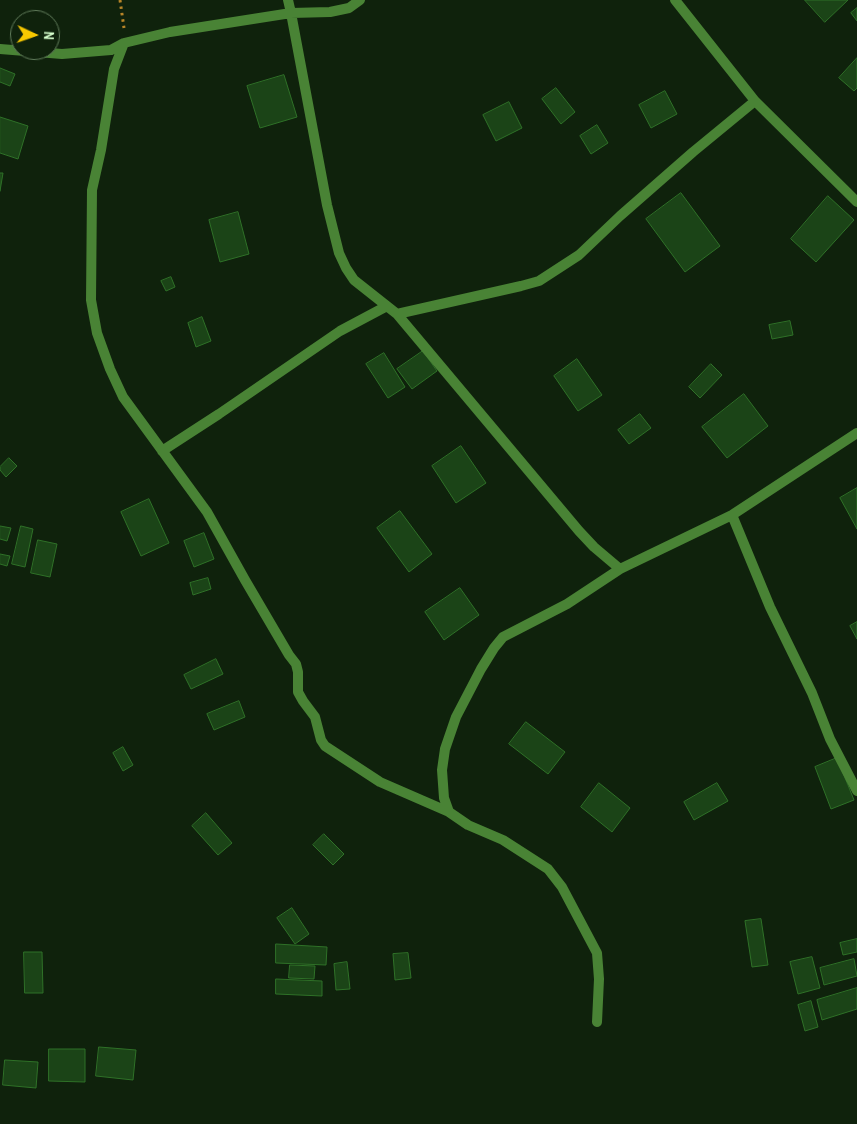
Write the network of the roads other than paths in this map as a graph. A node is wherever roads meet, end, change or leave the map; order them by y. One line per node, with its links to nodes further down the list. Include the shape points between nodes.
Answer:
1 (288, 0): 4 (street)
2 (360, 0): 4 (street, via 350,8 330,12)
3 (675, 0): 7 (street)
4 (291, 13): 5 (street, via 170,32); 9 (street, via 339,253 354,280)
5 (124, 43): 6 (street, via 111,50 62,54); 12 (street, via 114,69 92,190 91,300 97,333 123,397)
6 (0, 49)
7 (755, 100): 8 (street); 10 (street, via 579,255 539,281)
8 (857, 202)
9 (387, 306): 10 (street); 12 (street, via 340,331)
10 (397, 314): 14 (street, via 579,531)
11 (857, 433): 13 (street)
12 (162, 451): 16 (street, via 207,512 296,664 298,692 315,717 325,746 380,782)
13 (732, 515): 14 (street); 15 (street, via 770,607)
14 (620, 569): 16 (street, via 567,604 503,637 494,648 456,717 445,749 442,770 444,798)
15 (857, 791)
16 (449, 812): 17 (street, via 468,825 503,840 548,869 562,888 596,953 599,979)
17 (597, 1022)

